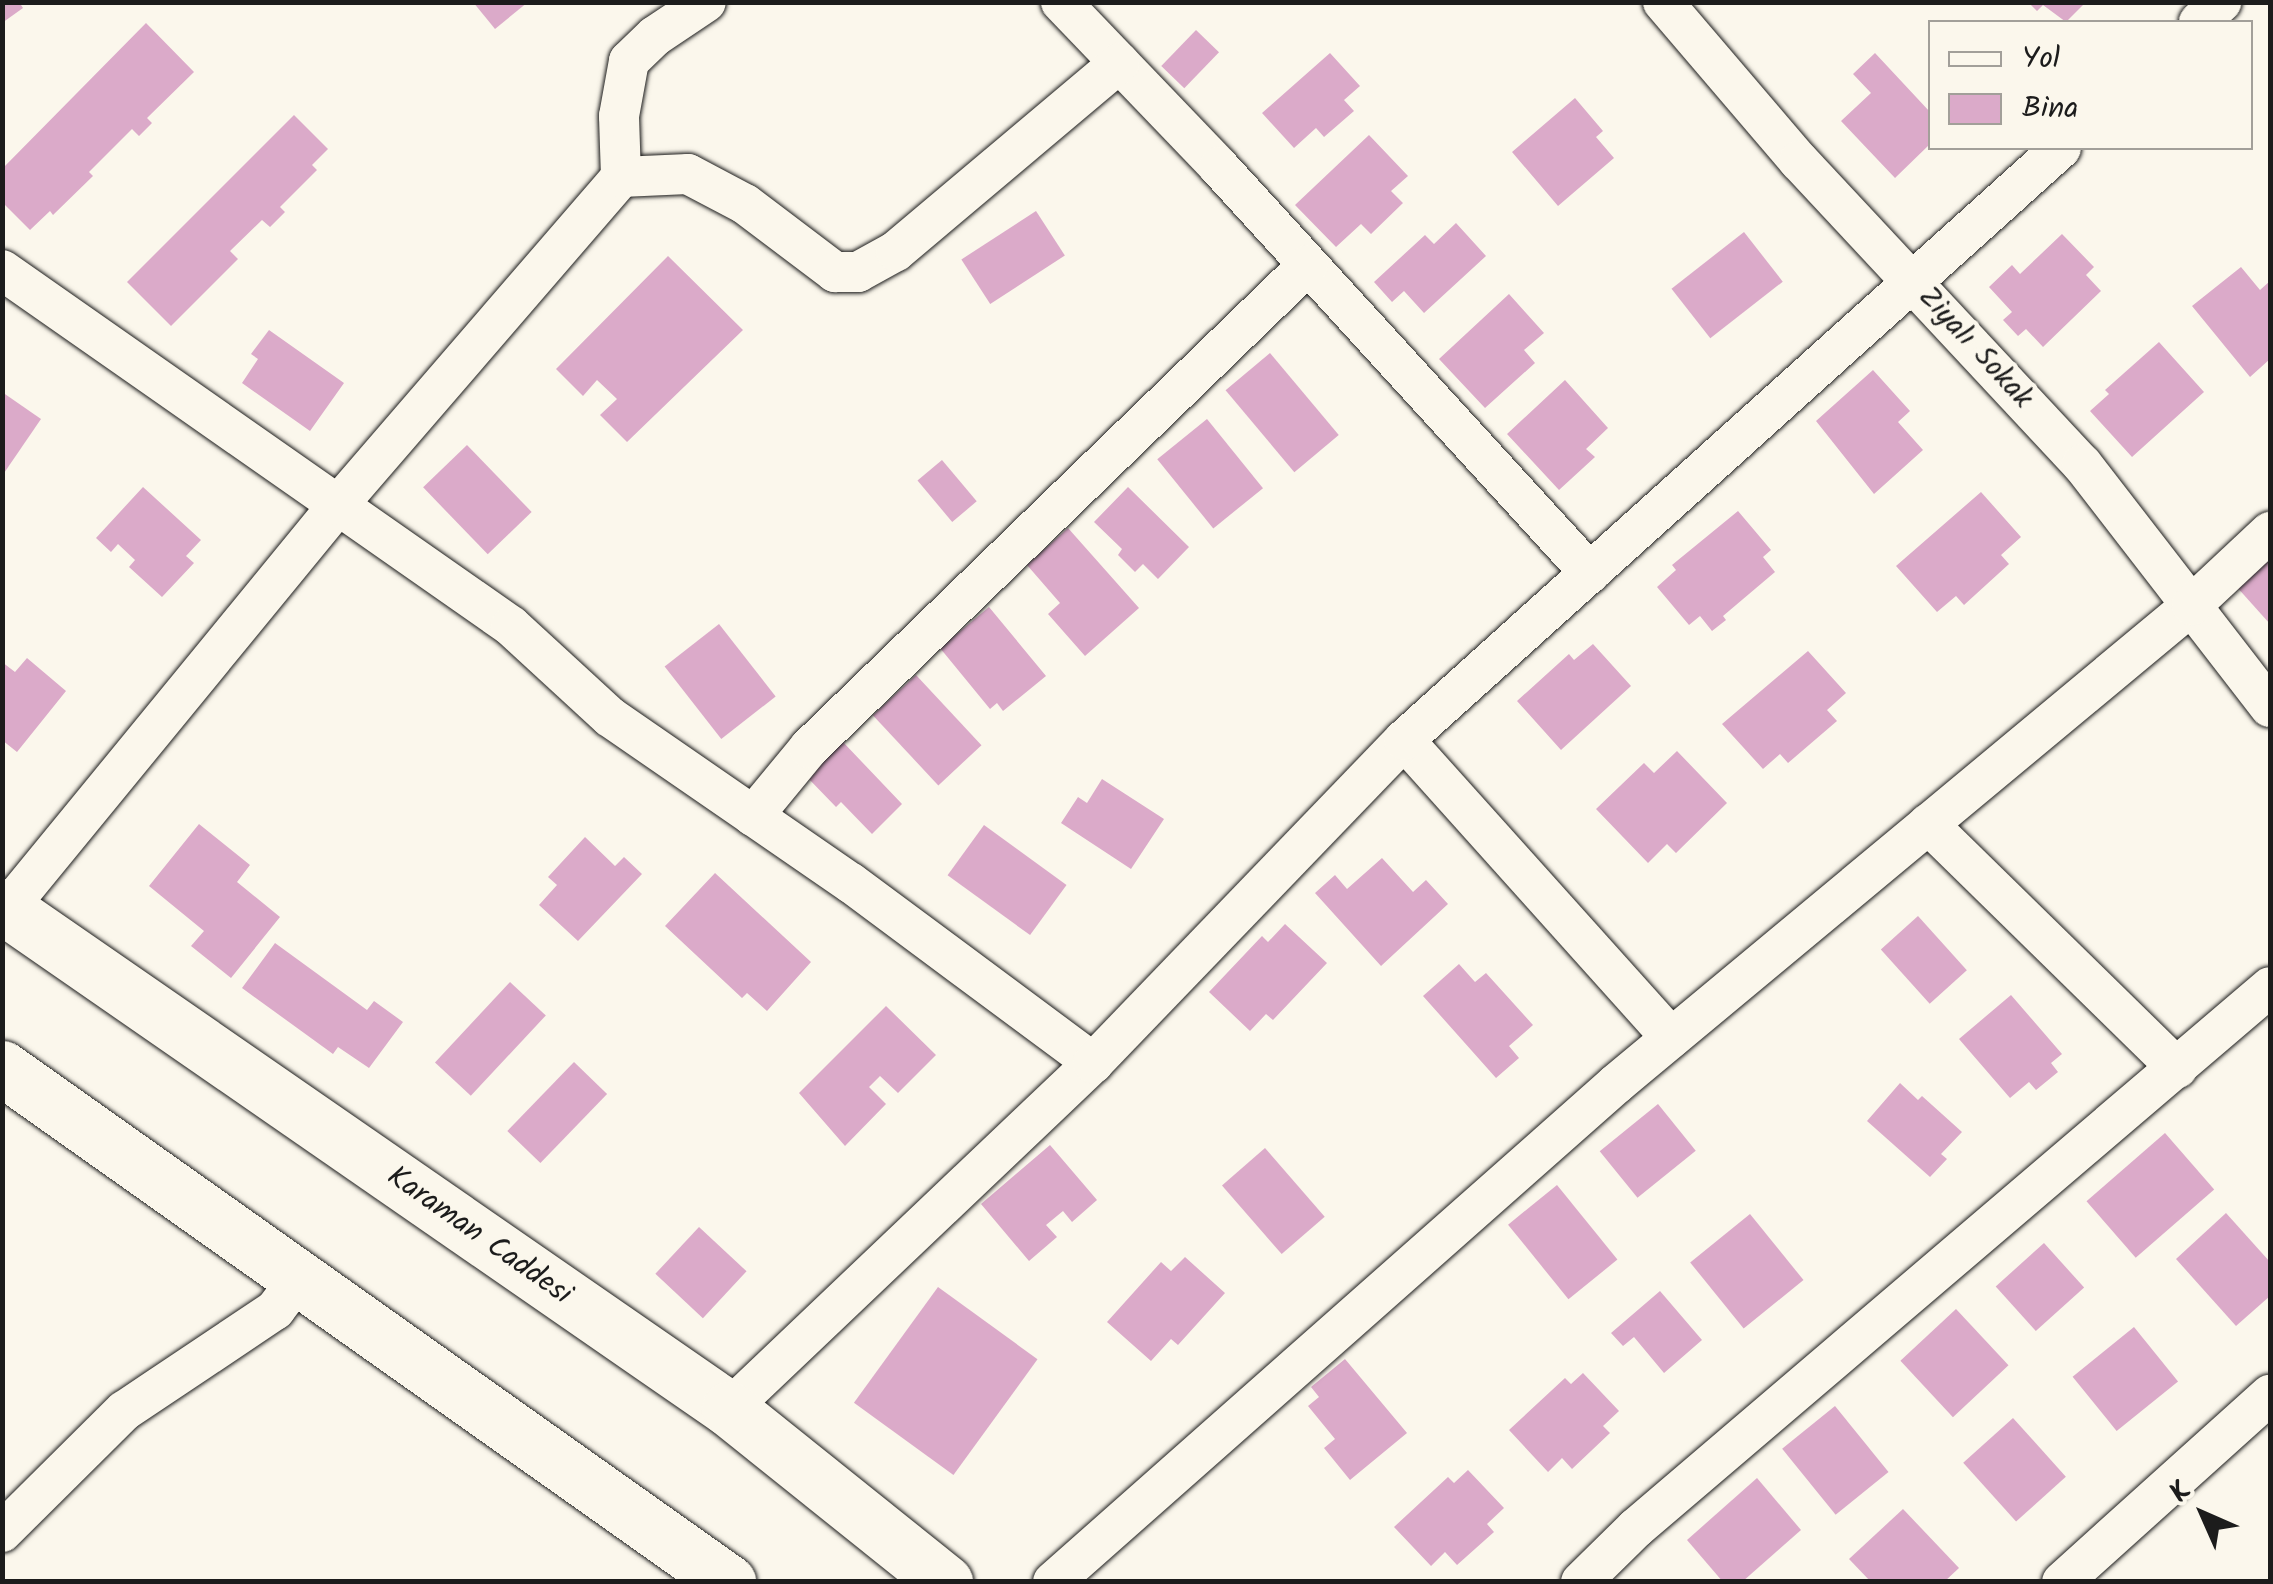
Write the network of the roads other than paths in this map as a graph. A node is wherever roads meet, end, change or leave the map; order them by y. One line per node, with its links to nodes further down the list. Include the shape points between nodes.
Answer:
1 (706, 2): 8 (street, via 654,36 630,62 619,116)
2 (1061, 2): 6 (street)
3 (1662, 2): 11 (street, Ziyalı Sokak)
4 (2221, 2): 5 (street)
5 (2201, 20)
6 (1119, 63): 8 (street, via 896,251 858,272 835,272 745,204 688,174); 9 (street)
7 (2059, 150): 11 (street)
8 (622, 177): 12 (street)
9 (1308, 266): 14 (street); 18 (street, via 809,748)
10 (2, 270): 12 (street)
11 (1912, 281): 14 (street); 15 (street, Ziyalı Sokak, via 2082,464)
12 (338, 505): 18 (street, via 511,626 610,718); 20 (street)
13 (2270, 532): 15 (street)
14 (1590, 573): 17 (street)
15 (2192, 605): 16 (street, Ziyalı Sokak); 19 (street)
16 (2270, 707)
17 (1404, 740): 22 (street); 23 (street)
18 (753, 816): 23 (street)
19 (1928, 824): 22 (street); 25 (street)
20 (5, 907): 28 (highway, Karaman Caddesi)
21 (2270, 987): 25 (street)
22 (1671, 1038): 32 (street)
23 (1093, 1063): 28 (street)
24 (2, 1068): 26 (highway)
25 (2177, 1068): 33 (street)
26 (299, 1278): 29 (street, via 275,1310 124,1411); 30 (highway)
27 (2270, 1395): 34 (street)
28 (729, 1409): 31 (highway, Karaman Caddesi)
29 (2, 1532)
30 (728, 1582)
31 (945, 1582)
32 (1053, 1582)
33 (1581, 1582)
34 (2062, 1582)

